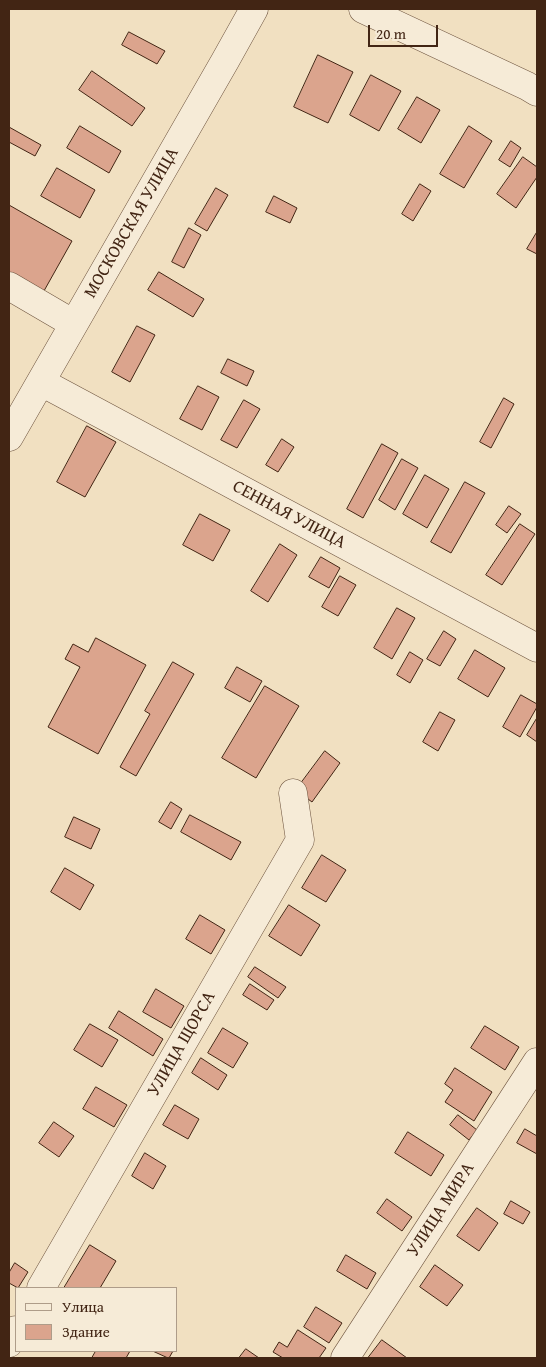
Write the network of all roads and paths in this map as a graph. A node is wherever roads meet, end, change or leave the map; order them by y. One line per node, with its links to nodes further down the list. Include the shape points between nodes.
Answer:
1 (254, 9): 5 (street, МОСКОВСКАЯ УЛИЦА)
2 (363, 9): 3 (street)
3 (537, 92)
4 (9, 286): 5 (street)
5 (74, 324): 6 (street, МОСКОВСКАЯ УЛИЦА)
6 (41, 382): 7 (street, МОСКОВСКАЯ УЛИЦА); 8 (street, СЕННАЯ УЛИЦА)
7 (9, 437)
8 (537, 648)
9 (293, 793): 11 (street, УЛИЦА ЩОРСА, via 300,840)
10 (537, 1062): 14 (street, УЛИЦА МИРА)
11 (41, 1287)
12 (15, 1332): 13 (street)
13 (9, 1343)
14 (345, 1358)

